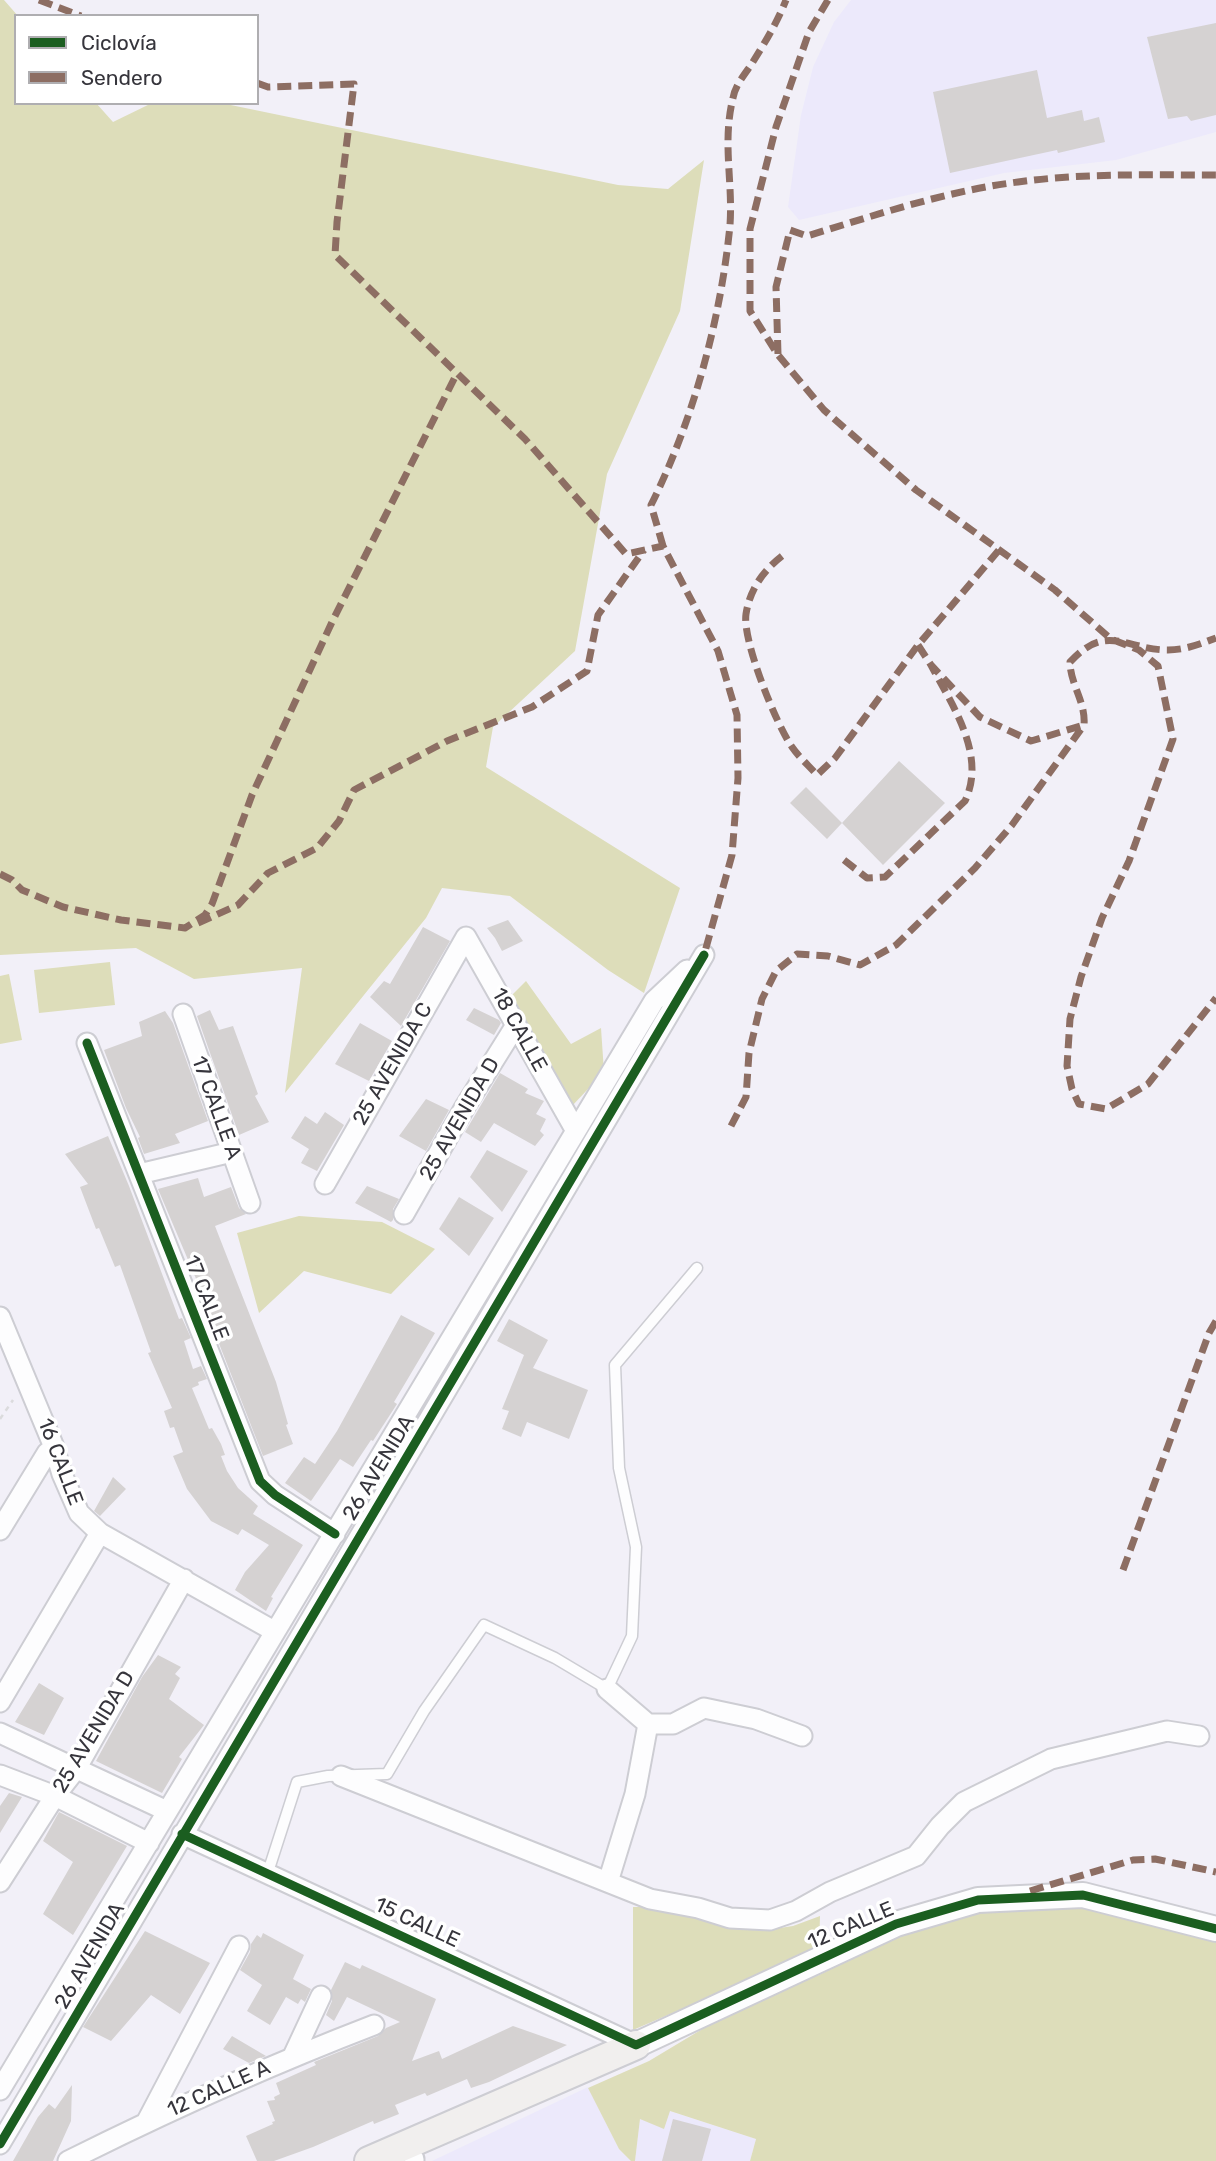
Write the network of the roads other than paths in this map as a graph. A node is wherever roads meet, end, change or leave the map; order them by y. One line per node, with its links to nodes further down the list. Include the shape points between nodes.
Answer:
1 (462, 944): 3 (street, 18 CALLE, via 466,937); 8 (street, 25 AVENIDA C)
2 (183, 1014): 6 (street, 17 CALLE A)
3 (516, 1025): 5 (street, 18 CALLE); 10 (street, 25 AVENIDA D)
4 (87, 1043): 7 (street, 17 CALLE)
5 (576, 1131): 17 (street, 26 AVENIDA); 31 (street, 26 AVENIDA, via 654,1001 704,955)
6 (232, 1152): 7 (street); 9 (street, 17 CALLE A)
7 (139, 1174): 17 (street, 17 CALLE, via 260,1481)
8 (325, 1184)
9 (250, 1203)
10 (404, 1214)
11 (697, 1268): 20 (lane, via 615,1365 619,1468 636,1547 632,1636)
12 (0, 1317): 13 (street, 16 CALLE)
13 (3, 1348): 14 (street, 16 CALLE)
14 (54, 1447): 15 (street); 16 (street, 16 CALLE, via 79,1513)
15 (0, 1530)
16 (100, 1534): 18 (street, 16 CALLE); 21 (street)
17 (335, 1534): 19 (street, 26 AVENIDA)
18 (184, 1578): 19 (street, 16 CALLE); 26 (street, 25 AVENIDA D)
19 (274, 1631): 30 (street, 26 AVENIDA)
20 (607, 1689): 22 (street); 28 (lane, via 484,1625 387,1774)
21 (0, 1702)
22 (648, 1724): 24 (street, via 673,1724 704,1708 756,1719); 35 (street, via 635,1794)
23 (0, 1733): 26 (street)
24 (802, 1736)
25 (1199, 1736): 35 (street, via 1167,1731 1051,1759 964,1802 916,1856 770,1920 730,1918 650,1899)
26 (76, 1769): 29 (street, 25 AVENIDA D); 30 (street)
27 (0, 1775): 29 (street)
28 (341, 1776): 33 (lane, via 298,1782); 35 (street)
29 (55, 1796): 32 (street); 34 (street, 25 AVENIDA D)
30 (167, 1811): 32 (street, 26 AVENIDA)
31 (183, 1834): 33 (street, 15 CALLE); 44 (street, 26 AVENIDA)
32 (149, 1843): 42 (street, 26 AVENIDA)
33 (268, 1872): 40 (street, 15 CALLE)
34 (0, 1882)
35 (608, 1882)
36 (1216, 1929): 40 (street, 12 CALLE, via 1083,1895 978,1900 896,1924)
37 (239, 1946): 43 (street)
38 (321, 1996): 41 (street)
39 (374, 2025): 41 (street, 12 CALLE A)
40 (636, 2045): 46 (main road, 12 CALLE); 47 (main road, 12 CALLE, via 611,2065)
41 (293, 2056): 43 (street, 12 CALLE A)
42 (0, 2090)
43 (147, 2121): 45 (street, 12 CALLE A)
44 (0, 2144)
45 (68, 2161)
46 (369, 2161)
47 (413, 2161)

